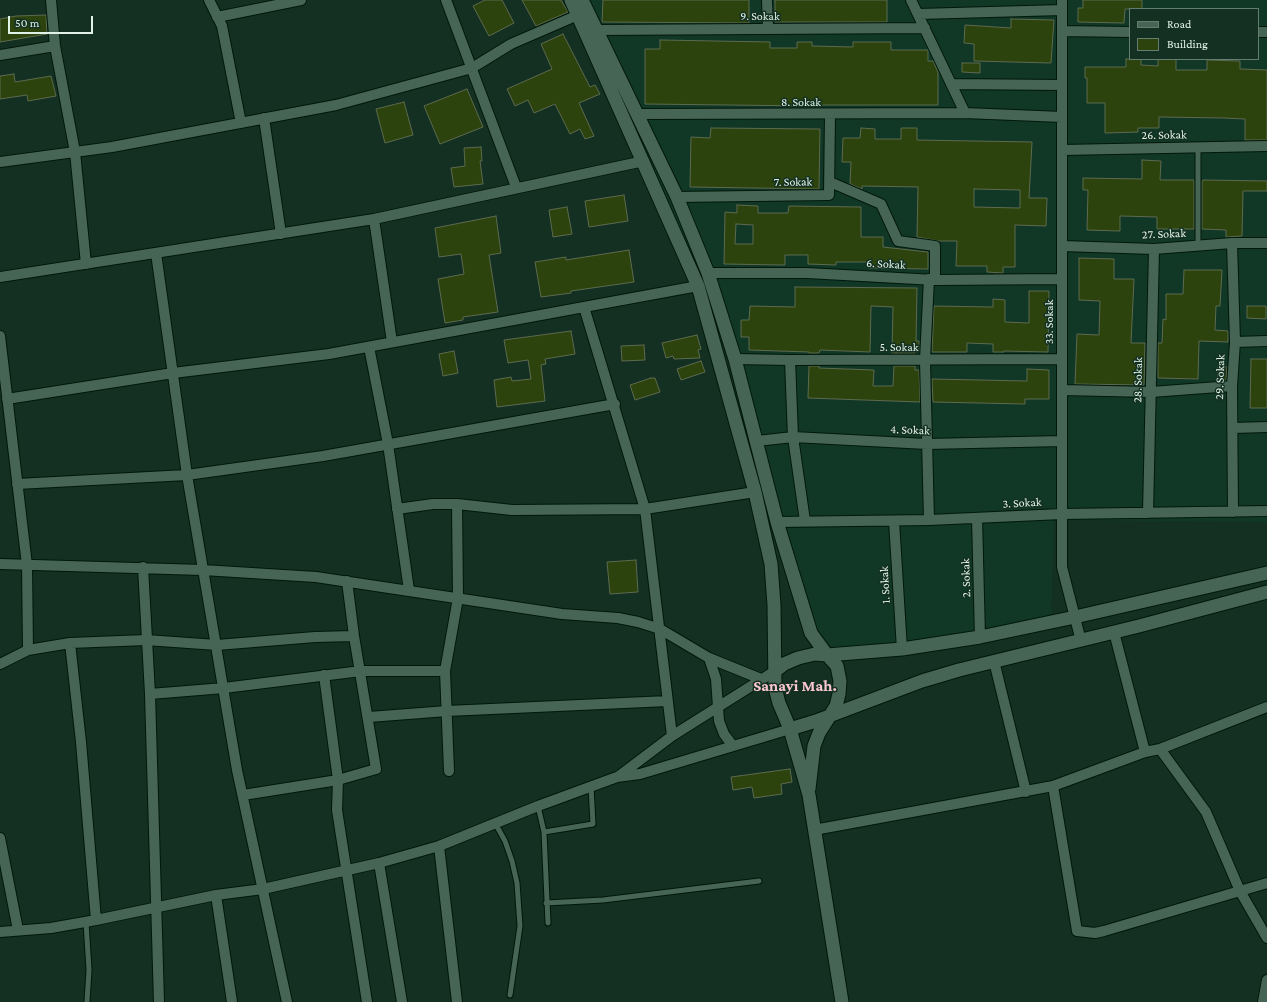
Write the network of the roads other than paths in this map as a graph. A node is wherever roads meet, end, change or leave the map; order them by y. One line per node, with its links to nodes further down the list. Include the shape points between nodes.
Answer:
1 (51, 0): 18 (street)
2 (209, 0): 12 (street)
3 (301, 0): 12 (street)
4 (446, 0): 20 (street)
5 (571, 0): 11 (street)
6 (582, 0): 15 (street)
7 (767, 0): 14 (street)
8 (911, 0): 10 (street)
9 (1062, 5): 10 (street); 16 (street, 33. Sokak)
10 (918, 14): 13 (street)
11 (578, 15): 20 (street, via 510,44); 33 (street)
12 (217, 17): 28 (street, via 222,26)
13 (925, 28): 14 (street, 9. Sokak); 21 (street)
14 (768, 29): 15 (street, 9. Sokak)
15 (596, 30): 23 (street)
16 (1062, 31): 17 (street); 22 (street, 33. Sokak)
17 (1129, 32)
18 (55, 46): 19 (street); 32 (street)
19 (0, 55)
20 (472, 68): 26 (street, via 336,105); 36 (street)
21 (951, 84): 22 (street); 24 (street)
22 (1062, 85): 27 (street, 33. Sokak)
23 (637, 114): 25 (street, 8. Sokak); 37 (street)
24 (965, 114): 25 (street, 8. Sokak); 27 (street, 8. Sokak)
25 (830, 115): 35 (street, 7. Sokak)
26 (264, 118): 28 (street); 39 (street)
27 (1062, 118): 31 (street, 33. Sokak)
28 (241, 123): 32 (street, via 112,148)
29 (1267, 146): 30 (street, 26. Sokak)
30 (1198, 148): 31 (street, 26. Sokak); 43 (lane)
31 (1062, 150): 42 (street, 33. Sokak)
32 (75, 152): 34 (street); 46 (street)
33 (644, 161): 36 (street); 51 (street)
34 (0, 162)
35 (830, 182): 37 (street, 7. Sokak, via 829,195); 50 (street, via 881,204 898,241 935,246)
36 (516, 187): 38 (street)
37 (677, 197): 47 (street)
38 (374, 219): 39 (street); 55 (street)
39 (281, 234): 45 (street)
40 (1232, 243): 41 (street, 27. Sokak); 43 (street, 27. Sokak); 56 (street, 29. Sokak)
41 (1267, 243)
42 (1062, 246): 44 (street, 27. Sokak); 49 (street, 33. Sokak)
43 (1198, 246): 44 (street, 27. Sokak)
44 (1154, 249): 65 (street, 28. Sokak)
45 (156, 253): 46 (street); 62 (street)
46 (86, 264): 48 (street)
47 (708, 273): 50 (street, 6. Sokak, via 807,272); 58 (street)
48 (0, 277)
49 (1062, 279): 50 (street, 6. Sokak); 59 (street, 33. Sokak)
50 (932, 280): 61 (street)
51 (698, 286): 52 (street); 78 (street)
52 (584, 307): 55 (street); 67 (street)
53 (0, 336): 66 (street)
54 (1267, 341): 56 (street)
55 (392, 342): 57 (street)
56 (1235, 342): 63 (street, 29. Sokak)
57 (369, 347): 62 (street); 74 (street)
58 (735, 358): 60 (street, 5. Sokak); 72 (street)
59 (1062, 359): 61 (street, 5. Sokak); 64 (street, 33. Sokak)
60 (790, 360): 61 (street, 5. Sokak); 71 (street)
61 (925, 360): 75 (street)
62 (173, 373): 66 (street); 76 (street)
63 (1232, 386): 65 (street); 70 (street, 29. Sokak)
64 (1062, 390): 65 (street); 73 (street, 33. Sokak)
65 (1151, 392): 84 (street, 28. Sokak)
66 (7, 399): 68 (street)
67 (615, 404): 74 (street); 81 (street)
68 (5, 427): 77 (street)
69 (1267, 427): 70 (street)
70 (1233, 428): 83 (street, 29. Sokak)
71 (793, 437): 72 (street, 4. Sokak); 75 (street, 4. Sokak); 88 (street)
72 (757, 441): 90 (street)
73 (1062, 441): 75 (street, 4. Sokak); 85 (street, 33. Sokak)
74 (388, 444): 76 (street); 80 (street)
75 (927, 444): 87 (street)
76 (187, 475): 77 (street); 94 (street)
77 (17, 484): 92 (street)
78 (755, 492): 81 (street); 116 (street, via 771,564)
79 (457, 504): 80 (street, via 432,504); 81 (street, via 512,510); 99 (street)
80 (397, 509): 97 (street)
81 (645, 509): 101 (street)
82 (1267, 511): 83 (street, 3. Sokak)
83 (1233, 512): 84 (street, 3. Sokak)
84 (1148, 513): 85 (street, 3. Sokak)
85 (1062, 514): 86 (street, 3. Sokak); 100 (street, 33. Sokak, via 1062,567)
86 (977, 518): 87 (street, 3. Sokak); 104 (street, 2. Sokak)
87 (929, 520): 89 (street, 3. Sokak)
88 (805, 521): 89 (street, 3. Sokak); 90 (street, 3. Sokak)
89 (894, 521): 109 (street, 1. Sokak)
90 (777, 522): 111 (street, via 811,633)
91 (0, 564): 92 (street)
92 (27, 566): 93 (street); 110 (street)
93 (143, 568): 94 (street); 105 (street)
94 (203, 570): 96 (street, via 316,576); 108 (street)
95 (1267, 573): 100 (street)
96 (347, 581): 97 (street); 103 (street)
97 (409, 590): 99 (street)
98 (1267, 592): 102 (street)
99 (458, 598): 101 (street, via 562,614 618,618); 115 (street)
100 (1075, 617): 104 (street); 106 (street, 33. Sokak)
101 (660, 629): 112 (street); 122 (street)
102 (1114, 632): 106 (street); 132 (street)
103 (354, 636): 108 (street); 117 (street)
104 (980, 637): 109 (street)
105 (146, 640): 107 (street); 108 (street); 121 (street)
106 (1081, 641): 113 (street)
107 (70, 643): 110 (street); 156 (street, via 81,742)
108 (217, 645): 120 (street)
109 (902, 649): 111 (street)
110 (28, 650): 114 (street)
111 (827, 655): 116 (street, via 814,654 798,658); 126 (street, via 837,666 840,681 839,694)
112 (709, 658): 119 (street); 124 (street, via 716,679)
113 (994, 661): 126 (street, via 922,681); 138 (street)
114 (0, 664)
115 (446, 671): 117 (street); 125 (street)
116 (776, 671): 119 (street); 128 (street, via 775,688)
117 (361, 672): 118 (street); 127 (street)
118 (324, 675): 120 (street); 135 (street)
119 (761, 679): 124 (street)
120 (224, 688): 121 (street); 139 (street)
121 (150, 694): 155 (street)
122 (668, 701): 125 (street); 129 (street)
123 (1267, 707): 131 (street)
124 (717, 708): 129 (street); 130 (street, via 720,727)
125 (447, 710): 127 (street); 133 (street)
126 (830, 716): 128 (street); 140 (street, via 814,746)
127 (369, 717): 135 (street, via 376,769)
128 (790, 729): 130 (street); 140 (street)
129 (672, 736): 134 (street)
130 (733, 746): 134 (street, via 640,774)
131 (1160, 749): 132 (street); 152 (street, via 1206,812)
132 (1144, 752): 137 (street)
133 (449, 771)
134 (617, 777): 136 (street)
135 (338, 780): 139 (street); 148 (street, via 337,810)
136 (591, 786): 141 (street); 144 (lane, via 593,824)
137 (1053, 786): 138 (street); 152 (street, via 1077,931 1104,931)
138 (1026, 792): 143 (street)
139 (243, 795): 151 (street)
140 (809, 795): 143 (street)
141 (538, 806): 142 (street); 144 (lane)
142 (495, 823): 146 (street); 162 (lane, via 505,841 517,883 520,926)
143 (814, 830): 170 (street)
144 (544, 832): 154 (lane)
145 (0, 838): 158 (street)
146 (439, 846): 147 (street); 169 (street)
147 (379, 863): 148 (street); 168 (street)
148 (346, 871): 151 (street); 167 (street)
149 (759, 881): 154 (lane, via 603,900)
150 (1267, 883): 152 (street)
151 (263, 889): 153 (street); 166 (street)
152 (1240, 891): 160 (street)
153 (216, 895): 155 (street); 165 (street)
154 (546, 903): 157 (lane)
155 (157, 908): 156 (street); 164 (street)
156 (91, 921): 158 (street); 163 (lane)
157 (548, 923)
158 (18, 930): 159 (street)
159 (0, 932)
160 (1267, 938)
161 (1267, 980): 171 (street)
162 (510, 995)
163 (88, 1002)
164 (159, 1002)
165 (232, 1002)
166 (287, 1002)
167 (367, 1002)
168 (402, 1002)
169 (457, 1002)
170 (842, 1002)
171 (1263, 1002)

